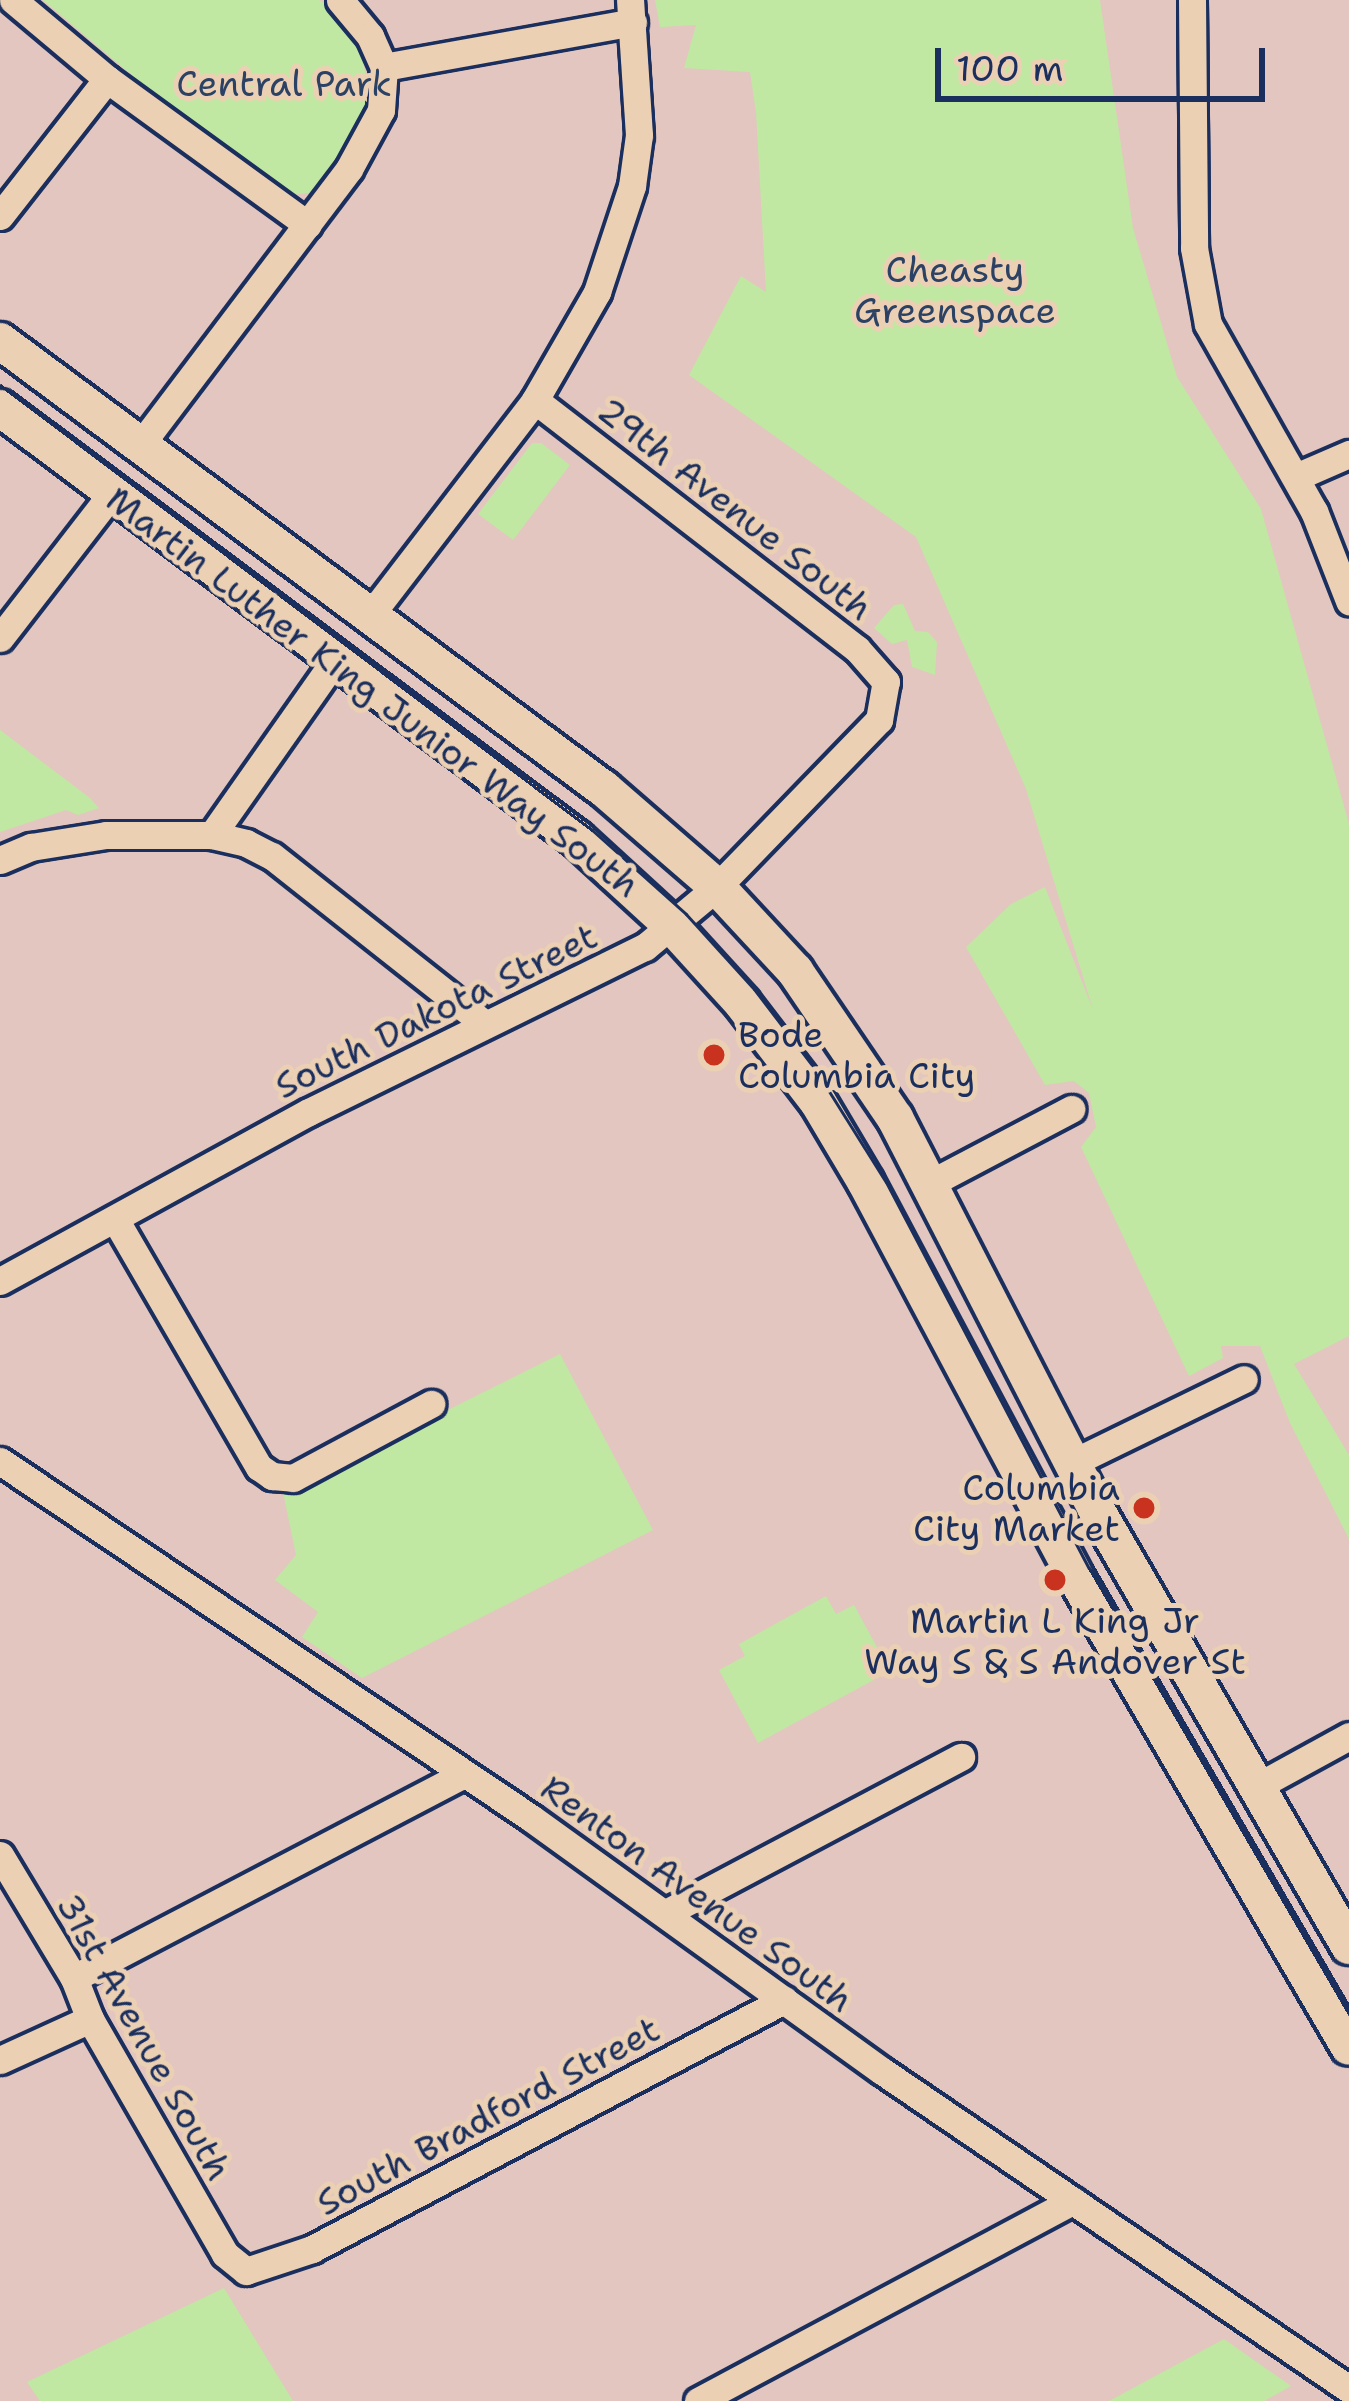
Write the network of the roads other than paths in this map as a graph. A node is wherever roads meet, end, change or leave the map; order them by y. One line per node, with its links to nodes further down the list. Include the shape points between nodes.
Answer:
1 (13, 0): 6 (street)
2 (340, 0): 5 (street)
3 (1192, 0): 14 (street, via 1191,193 1201,295 1226,363)
4 (631, 11): 5 (street); 10 (street, via 639,117 632,185 597,292)
5 (384, 67): 8 (street, via 371,133)
6 (107, 79): 7 (street); 8 (street)
7 (0, 216)
8 (308, 225): 12 (street)
9 (0, 341): 12 (main road, Martin Luther King Junior Way South)
10 (535, 400): 17 (street); 20 (street, 29th Avenue South, via 857,649)
11 (0, 408): 15 (main road, Martin Luther King Junior Way South)
12 (138, 448): 17 (main road, Martin Luther King Junior Way South)
13 (1349, 454): 14 (street)
14 (1296, 477): 16 (street)
15 (112, 492): 18 (street); 19 (main road, Martin Luther King Junior Way South)
16 (1349, 602)
17 (368, 618): 23 (main road, Martin Luther King Junior Way South, via 604,790)
18 (0, 638)
19 (337, 658): 21 (street); 24 (main road, Martin Luther King Junior Way South, via 577,839)
20 (886, 682): 23 (street, South Dakota Street, via 879,720)
21 (212, 835): 22 (street, via 73,839); 25 (street, via 272,856)
22 (0, 860)
23 (717, 887): 24 (street, South Dakota Street); 27 (main road, Martin Luther King Junior Way South, via 795,971 859,1059)
24 (671, 926): 25 (street, South Dakota Street, via 588,978); 44 (main road, Martin Luther King Junior Way South, via 772,1040 842,1141 1073,1573)
25 (485, 1024): 28 (street, South Dakota Street)
26 (1071, 1109): 27 (street)
27 (929, 1184): 33 (main road, Martin Luther King Junior Way South)
28 (115, 1219): 29 (street, South Dakota Street); 31 (street, via 259,1467 272,1476 293,1478)
29 (0, 1281)
30 (1244, 1379): 33 (street)
31 (431, 1404)
32 (0, 1461): 36 (street, Renton Avenue South)
33 (1072, 1463): 37 (main road, Martin Luther King Junior Way South)
34 (1349, 1736): 37 (street)
35 (961, 1757): 39 (street)
36 (463, 1774): 39 (street, Renton Avenue South); 41 (street)
37 (1256, 1787): 40 (main road, Martin Luther King Junior Way South)
38 (0, 1855): 41 (street, 31st Avenue South)
39 (666, 1912): 42 (street, Renton Avenue South)
40 (1349, 1946)
41 (74, 1978): 43 (street, 31st Avenue South)
42 (784, 2000): 46 (street, Renton Avenue South); 47 (street, South Bradford Street, via 312,2249 246,2271)
43 (90, 2019): 45 (street); 47 (street, 31st Avenue South)
44 (1349, 2048)
45 (0, 2060)
46 (1073, 2201): 48 (street, Renton Avenue South); 49 (street)
47 (225, 2254)
48 (1349, 2389)
49 (698, 2401)

